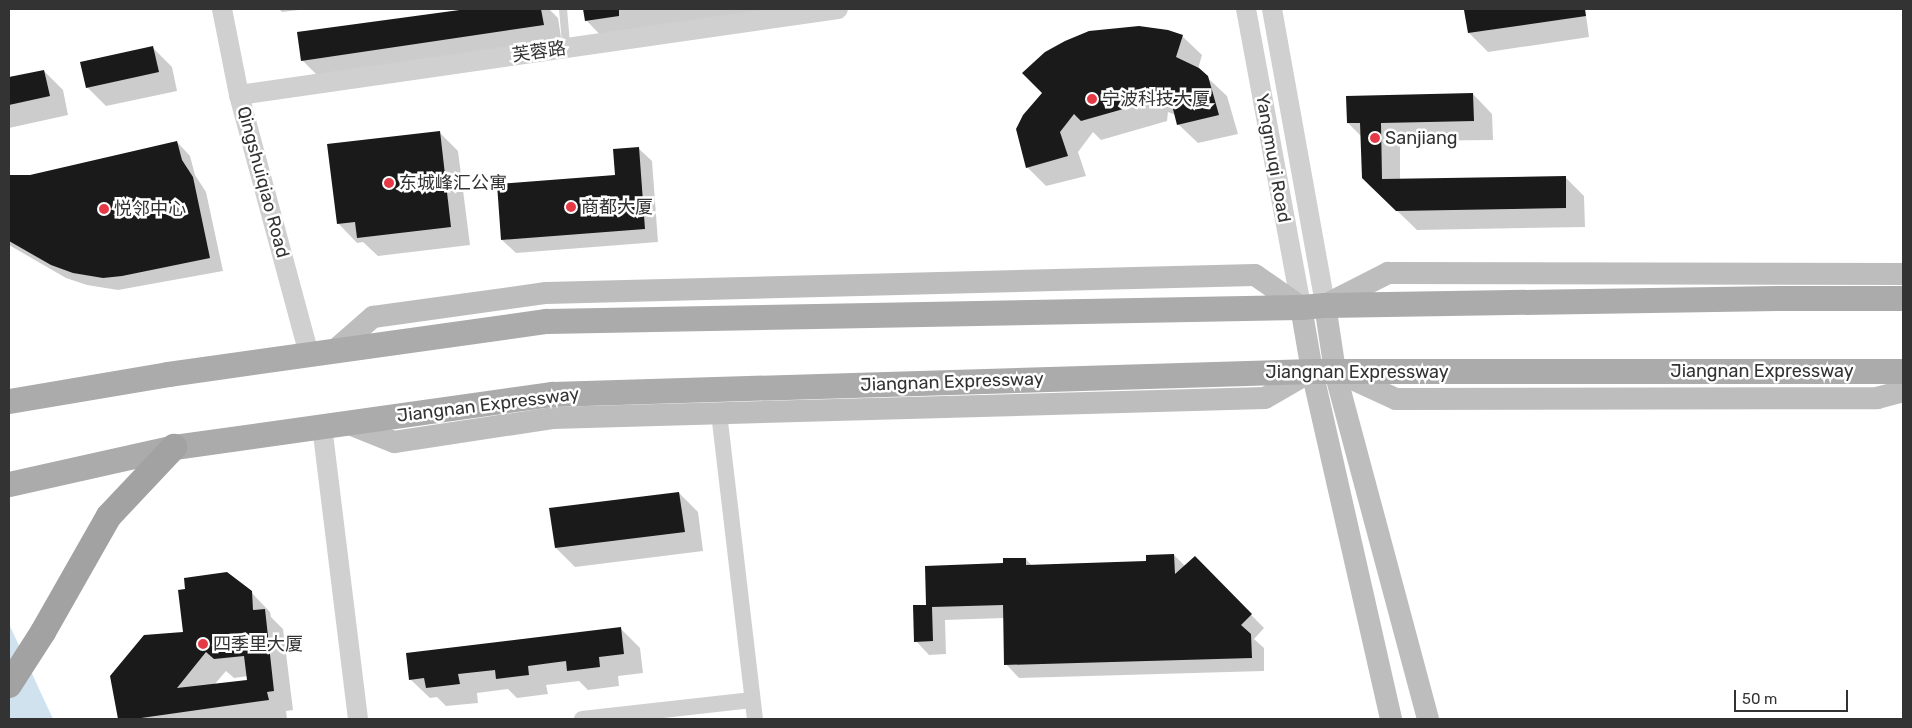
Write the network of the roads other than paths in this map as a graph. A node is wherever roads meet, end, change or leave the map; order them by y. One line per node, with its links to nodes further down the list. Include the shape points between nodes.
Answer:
1 (222, 9): 7 (street, Qingshuiqiao Road)
2 (563, 9): 6 (lane)
3 (838, 9): 6 (street, 芙蓉路)
4 (1246, 9): 10 (street, Yangmuqi Road)
5 (1272, 9): 10 (street, Yangmuqi Road)
6 (566, 48): 7 (street, 芙蓉路)
7 (239, 96): 12 (street, Qingshuiqiao Road)
8 (1903, 274): 10 (main road, via 1388,273)
9 (1903, 298): 10 (main road)
10 (1313, 306): 11 (main road, via 546,321); 11 (main road, via 1255,275 546,292 373,317); 13 (main road)
11 (334, 351): 12 (main road)
12 (309, 354): 16 (main road, via 168,374)
13 (1323, 371): 14 (main road, Jiangnan Expressway); 15 (main road, via 1396,399 1877,398); 17 (main road, via 1265,398); 18 (main road, Jiangnan Expressway, via 552,394); 27 (main road); 28 (main road)
14 (1903, 371)
15 (1903, 391)
16 (9, 402)
17 (718, 413): 18 (main road, via 552,418 394,442); 23 (street)
18 (347, 423): 19 (main road, Jiangnan Expressway)
19 (322, 426): 20 (main road, Jiangnan Expressway); 24 (street)
20 (174, 447): 21 (main road, Jiangnan Expressway); 22 (highway, via 109,516)
21 (9, 484)
22 (9, 685)
23 (752, 700): 25 (street); 26 (street)
24 (358, 719)
25 (582, 719)
26 (756, 719)
27 (1391, 719)
28 (1428, 719)

